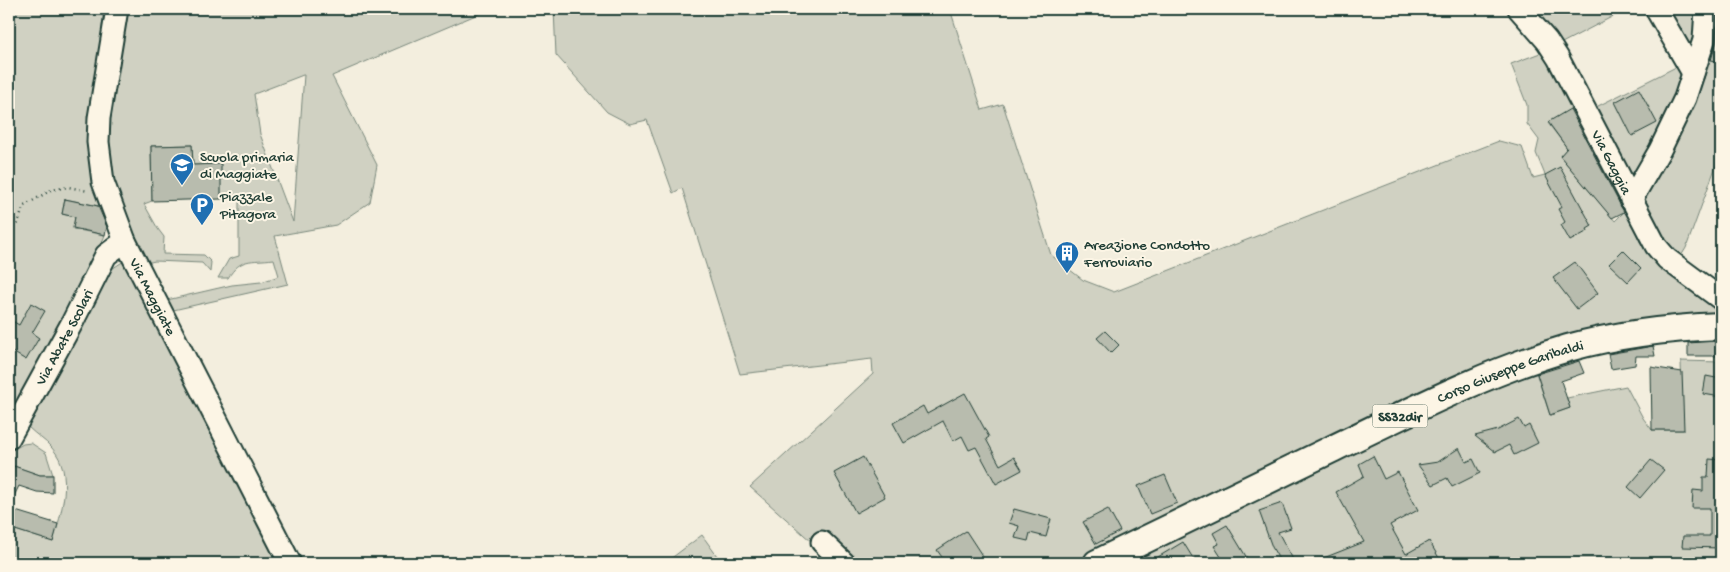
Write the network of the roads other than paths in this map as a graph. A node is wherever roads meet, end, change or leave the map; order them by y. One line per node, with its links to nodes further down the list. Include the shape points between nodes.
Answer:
1 (116, 9): 7 (street, Via Maggiate, via 99,118 99,161 103,182)
2 (1519, 9): 6 (street, Via Gaggia, via 1558,58)
3 (1656, 9): 5 (street)
4 (1706, 9): 5 (street, via 1704,40)
5 (1693, 73): 6 (street, via 1668,133)
6 (1631, 200): 8 (street, Via Gaggia, via 1656,246 1667,259)
7 (125, 241): 10 (street, Via Abate Scolari, via 106,255); 12 (street, Via Maggiate)
8 (1721, 300)
9 (1721, 326): 14 (main road, Corso Giuseppe Garibaldi / SS32dir, via 1628,335 1569,348 1524,363 1418,408)
10 (9, 438)
11 (822, 542): 13 (street)
12 (290, 563)
13 (844, 563)
14 (1097, 563)

